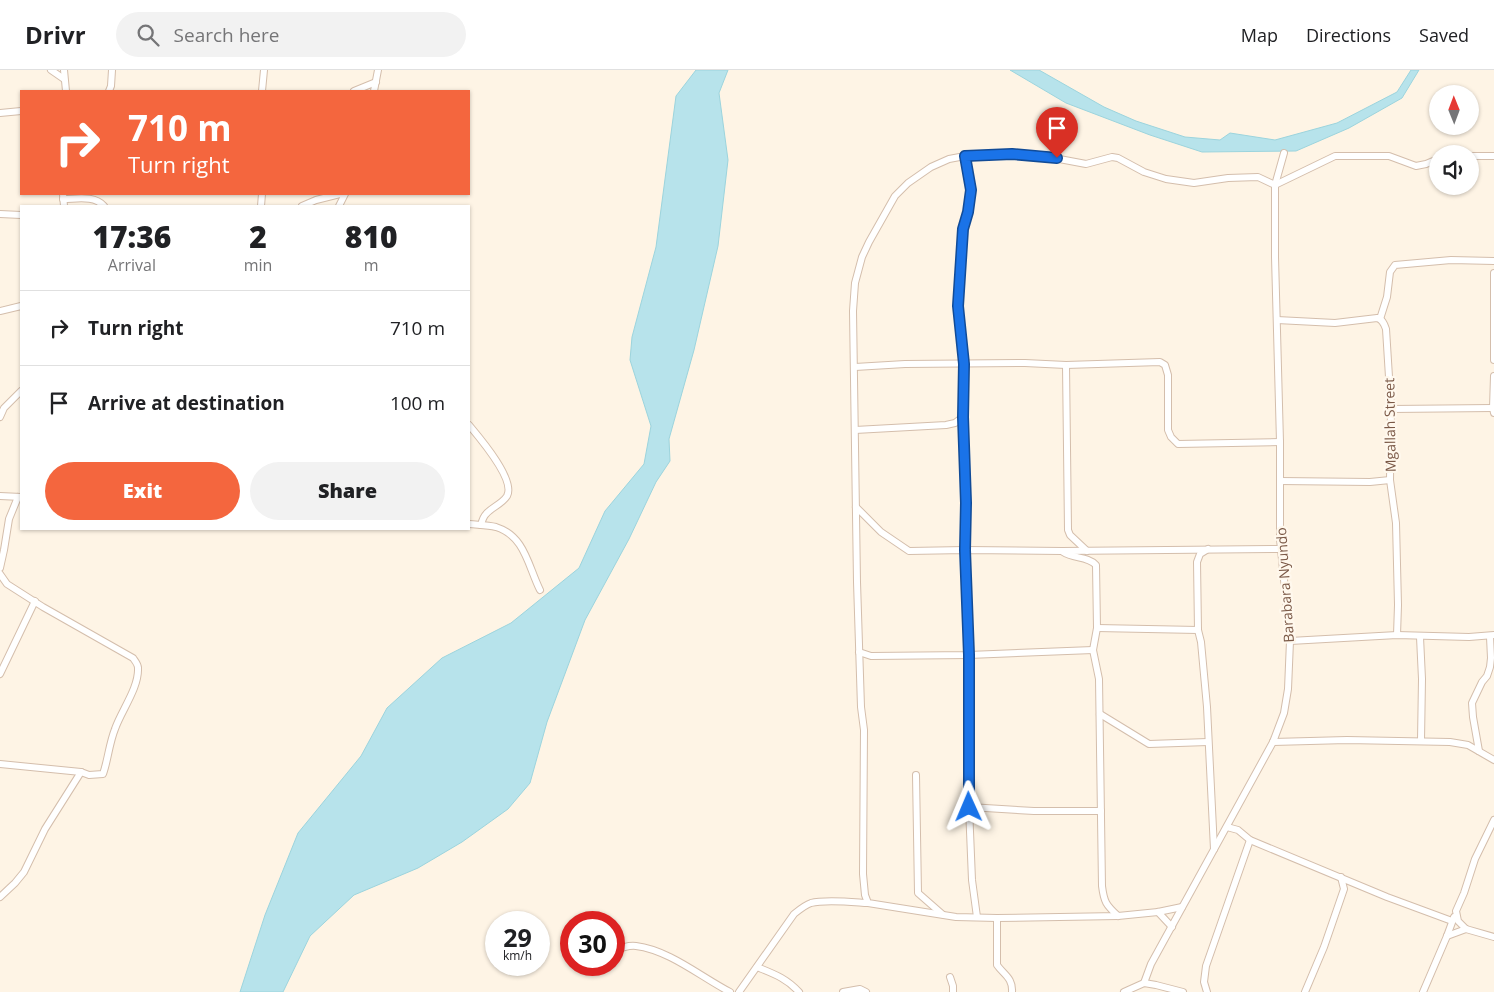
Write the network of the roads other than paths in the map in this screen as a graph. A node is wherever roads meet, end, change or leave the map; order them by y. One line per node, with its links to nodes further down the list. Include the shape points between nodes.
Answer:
1 (51, 70): 6 (street)
2 (64, 70): 6 (street)
3 (112, 70): 9 (street)
4 (264, 70): 10 (street)
5 (378, 70): 7 (street)
6 (64, 80): 8 (street)
7 (376, 82): 11 (street); 12 (street)
8 (66, 90)
9 (109, 90)
10 (262, 90)
11 (356, 90)
12 (374, 90)
13 (20, 111): 14 (street)
14 (0, 114)
15 (1284, 153): 20 (street, Barabara Nyundo)
16 (965, 156): 20 (street, via 1012,154 1086,164 1112,157 1166,179 1194,183 1258,178); 34 (street, via 971,190 963,229 958,306); 36 (street, via 931,167 908,183 895,196 868,242 855,283)
17 (1479, 156): 18 (street)
18 (1494, 156)
19 (1429, 163): 20 (street, via 1416,166 1389,156 1336,156)
20 (1275, 185): 32 (street, Barabara Nyundo)
21 (337, 195): 23 (street)
22 (63, 200): 24 (street, via 91,199)
23 (317, 203)
24 (103, 205)
25 (0, 214): 26 (street)
26 (20, 215)
27 (1494, 261): 31 (street, via 1450,260 1394,265)
28 (1494, 273): 33 (street)
29 (20, 306): 30 (street)
30 (0, 311)
31 (1380, 319): 32 (street, via 1335,323); 39 (street, Mgallah Street, via 1386,329)
32 (1277, 320): 45 (street, Barabara Nyundo)
33 (1494, 360)
34 (964, 364): 35 (street); 36 (street); 42 (street)
35 (1066, 365): 45 (street, via 1164,363 1168,375 1168,430 1178,444); 57 (street, via 1068,530)
36 (855, 367): 44 (street)
37 (1494, 376): 40 (street)
38 (20, 392): 41 (street)
39 (1391, 409): 40 (street); 46 (street, Mgallah Street)
40 (1493, 410)
41 (0, 417)
42 (963, 417): 44 (street, via 946,425); 55 (street)
43 (470, 426): 52 (street, via 504,474 509,491 506,498 486,513)
44 (854, 430): 50 (street)
45 (1280, 442): 47 (street, Barabara Nyundo)
46 (1390, 480): 47 (street); 64 (street, Mgallah Street, via 1396,523)
47 (1280, 481): 54 (street, Barabara Nyundo)
48 (0, 496): 49 (street)
49 (20, 497): 58 (street, via 8,519)
50 (856, 507): 55 (street, via 881,532 909,551); 69 (street)
51 (470, 524): 52 (street)
52 (481, 525): 60 (street, via 497,528 516,539)
53 (1208, 548): 54 (street); 57 (street); 63 (street, via 1200,554 1197,562)
54 (1281, 548): 67 (street, Barabara Nyundo)
55 (965, 550): 56 (street); 70 (street)
56 (1062, 551): 57 (street); 62 (street, via 1088,559 1096,565)
57 (1087, 551)
58 (0, 568)
59 (0, 574): 61 (street, via 7,584)
60 (540, 590)
61 (34, 601): 71 (street); 79 (street, via 127,654 137,663 135,685 114,730 103,774)
62 (1097, 628): 63 (street); 68 (street)
63 (1198, 630): 74 (street, via 1208,707)
64 (1396, 635): 66 (street); 67 (street)
65 (1492, 636): 66 (street); 76 (street, via 1490,667 1472,703)
66 (1420, 637): 73 (street)
67 (1290, 641): 75 (street, Barabara Nyundo, via 1288,689)
68 (1093, 650): 70 (street); 72 (street, via 1099,679)
69 (859, 652): 70 (street, via 871,656); 91 (street, via 864,730 864,874)
70 (969, 655): 81 (street)
71 (0, 674)
72 (1100, 714): 74 (street, via 1149,744); 82 (street)
73 (1421, 740): 75 (street); 76 (street, via 1460,743)
74 (1208, 742): 86 (street)
75 (1273, 742): 84 (street, Barabara Nyundo)
76 (1479, 751): 77 (street)
77 (1494, 760)
78 (0, 764): 79 (street)
79 (81, 772): 90 (street, via 24,872)
80 (916, 775): 95 (street, via 918,893)
81 (969, 807): 82 (street); 97 (street)
82 (1102, 812): 96 (street, via 1104,899)
83 (1494, 820): 93 (street, via 1475,859)
84 (1227, 827): 85 (street, via 1238,830); 86 (street, Barabara Nyundo)
85 (1250, 840): 87 (street); 119 (street, via 1206,966)
86 (1214, 849): 92 (street, Barabara Nyundo)
87 (1341, 877): 88 (street); 89 (street)
88 (1352, 882): 89 (street); 99 (street)
89 (1344, 889): 120 (street)
90 (0, 897)
91 (868, 903): 95 (street); 105 (street, via 822,902 803,907 794,914)
92 (1182, 907): 94 (street); 100 (street, Barabara Nyundo)
93 (1456, 911): 99 (street); 101 (street, via 1458,921)
94 (1158, 912): 96 (street); 100 (street)
95 (943, 915): 97 (street)
96 (1118, 916): 98 (street)
97 (977, 917): 98 (street)
98 (997, 918): 115 (street, via 997,965 1009,976)
99 (1452, 921): 102 (street)
100 (1172, 927): 107 (street, Barabara Nyundo, via 1151,964)
101 (1466, 929): 102 (street); 103 (street)
102 (1447, 936): 121 (street)
103 (1494, 936)
104 (625, 947): 109 (street, via 636,946 658,952)
105 (757, 968): 110 (street); 111 (street, via 789,982)
106 (950, 978): 108 (street)
107 (1146, 984): 116 (street); 117 (street, Barabara Nyundo); 118 (street)
108 (953, 989): 114 (street)
109 (730, 992)
110 (739, 992)
111 (799, 992)
112 (844, 992): 113 (street, via 860,988)
113 (866, 992)
114 (960, 992)
115 (1012, 992)
116 (1124, 992)
117 (1148, 992)
118 (1183, 992)
119 (1206, 992)
120 (1305, 992)
121 (1423, 992)

